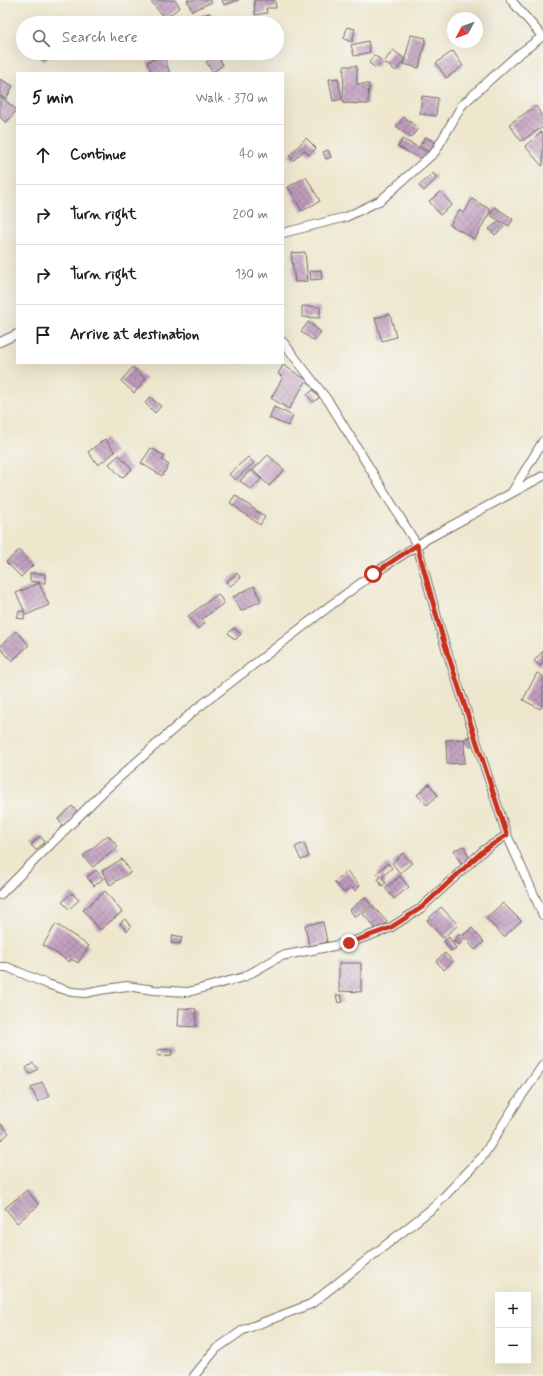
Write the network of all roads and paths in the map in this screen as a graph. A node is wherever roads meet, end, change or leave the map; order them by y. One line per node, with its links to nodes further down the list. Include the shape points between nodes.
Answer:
1 (511, 0): 2 (street)
2 (543, 36): 3 (street, via 462,104 435,152 381,200 346,217)
3 (284, 233)
4 (16, 334): 5 (street)
5 (0, 342)
6 (284, 343): 10 (street, via 329,402)
7 (543, 441): 9 (street)
8 (543, 476): 9 (street)
9 (512, 492): 10 (street)
10 (417, 545): 11 (street, via 443,639); 12 (street, via 350,591 195,710 104,790)
11 (507, 835): 13 (street); 14 (street, via 484,850 421,908 390,928 349,943 281,956 244,977 188,992 127,986 85,993 72,992 7,967)
12 (0, 896)
13 (543, 915)
14 (0, 967)
15 (543, 1065): 16 (street, via 483,1156 434,1207 311,1304 243,1330 216,1349)
16 (194, 1376)

